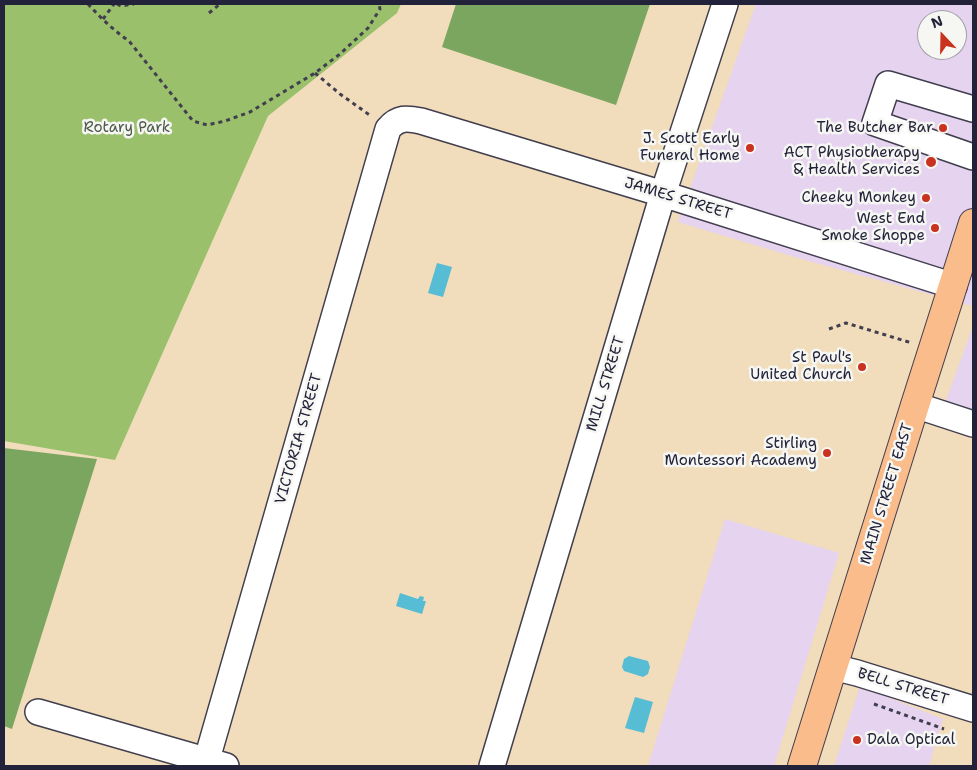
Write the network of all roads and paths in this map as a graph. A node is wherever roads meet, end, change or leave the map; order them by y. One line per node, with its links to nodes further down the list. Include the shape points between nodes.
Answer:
1 (88, 4): 8 (path)
2 (116, 4): 3 (path); 8 (path)
3 (134, 4)
4 (220, 4): 7 (path)
5 (379, 4): 9 (path, via 380,9 368,28)
6 (725, 4): 14 (street, MILL STREET)
7 (209, 12)
8 (103, 19): 9 (path, via 129,41 193,121 207,125 250,112)
9 (315, 73): 11 (path)
10 (973, 109): 13 (street, via 888,84 875,123)
11 (375, 118)
12 (401, 120): 14 (street, JAMES STREET, via 421,121); 26 (street, VICTORIA STREET, via 388,129)
13 (973, 157)
14 (663, 194): 16 (street, JAMES STREET); 27 (street, MILL STREET)
15 (973, 223): 16 (main road, MAIN STREET EAST)
16 (954, 286): 19 (main road, MAIN STREET EAST)
17 (829, 329): 18 (path, via 846,323)
18 (918, 344)
19 (915, 405): 20 (street); 21 (main road, MAIN STREET EAST)
20 (973, 424)
21 (833, 667): 23 (street, BELL STREET); 28 (main road, MAIN STREET EAST)
22 (873, 704): 25 (path)
23 (973, 709)
24 (38, 712): 26 (street)
25 (944, 729)
26 (212, 764)
27 (492, 766)
28 (802, 766)

